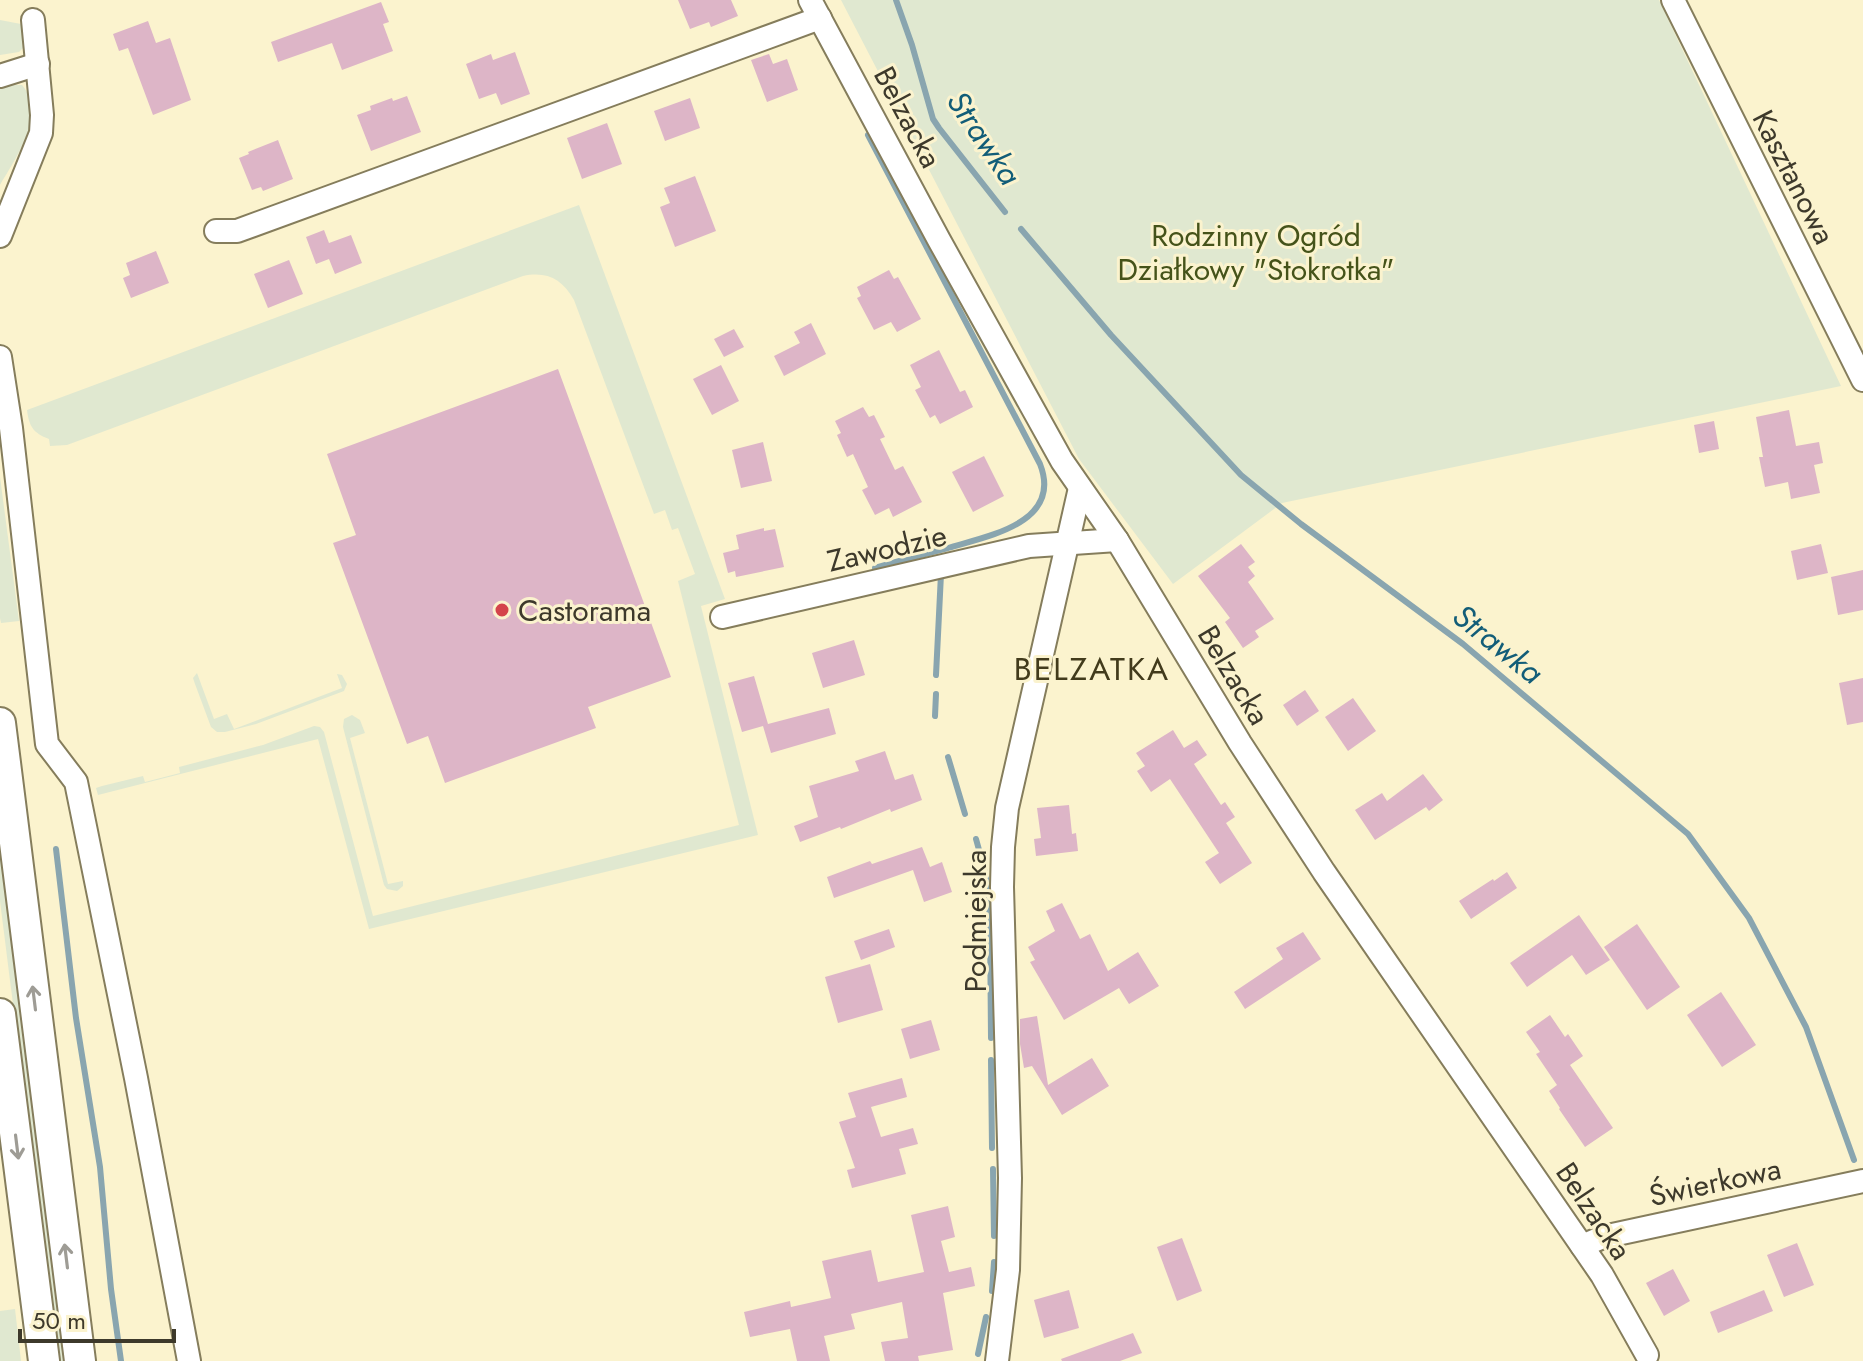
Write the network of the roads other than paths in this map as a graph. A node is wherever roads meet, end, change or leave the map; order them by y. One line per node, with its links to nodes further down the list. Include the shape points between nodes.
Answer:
1 (1673, 0): 10 (street, Kasztanowa)
2 (815, 9): 7 (street, via 237,231); 11 (street, Belzacka)
3 (33, 20): 4 (street)
4 (38, 64): 5 (street); 6 (street); 8 (street, via 41,133)
5 (0, 66)
6 (0, 76)
7 (216, 231)
8 (0, 236)
9 (0, 357): 22 (street, via 47,744 76,782)
10 (1863, 380)
11 (1080, 488): 12 (street, Belzacka); 13 (street, Podmiejska)
12 (1117, 540): 13 (street, Zawodzie); 18 (street, Belzacka, via 1324,872)
13 (1067, 543): 14 (street, Zawodzie, via 1029,546); 23 (street, Podmiejska, via 1003,847 1010,1178 1008,1270)
14 (722, 617)
15 (0, 723): 21 (main road, one-way to 15)
16 (0, 1014): 20 (main road, one-way to 20)
17 (1863, 1181): 18 (street, Świerkowa, via 1603,1237)
18 (1582, 1246): 19 (street, Belzacka)
19 (1647, 1355)
20 (44, 1361)
21 (80, 1361)
22 (189, 1361)
23 (997, 1361)

